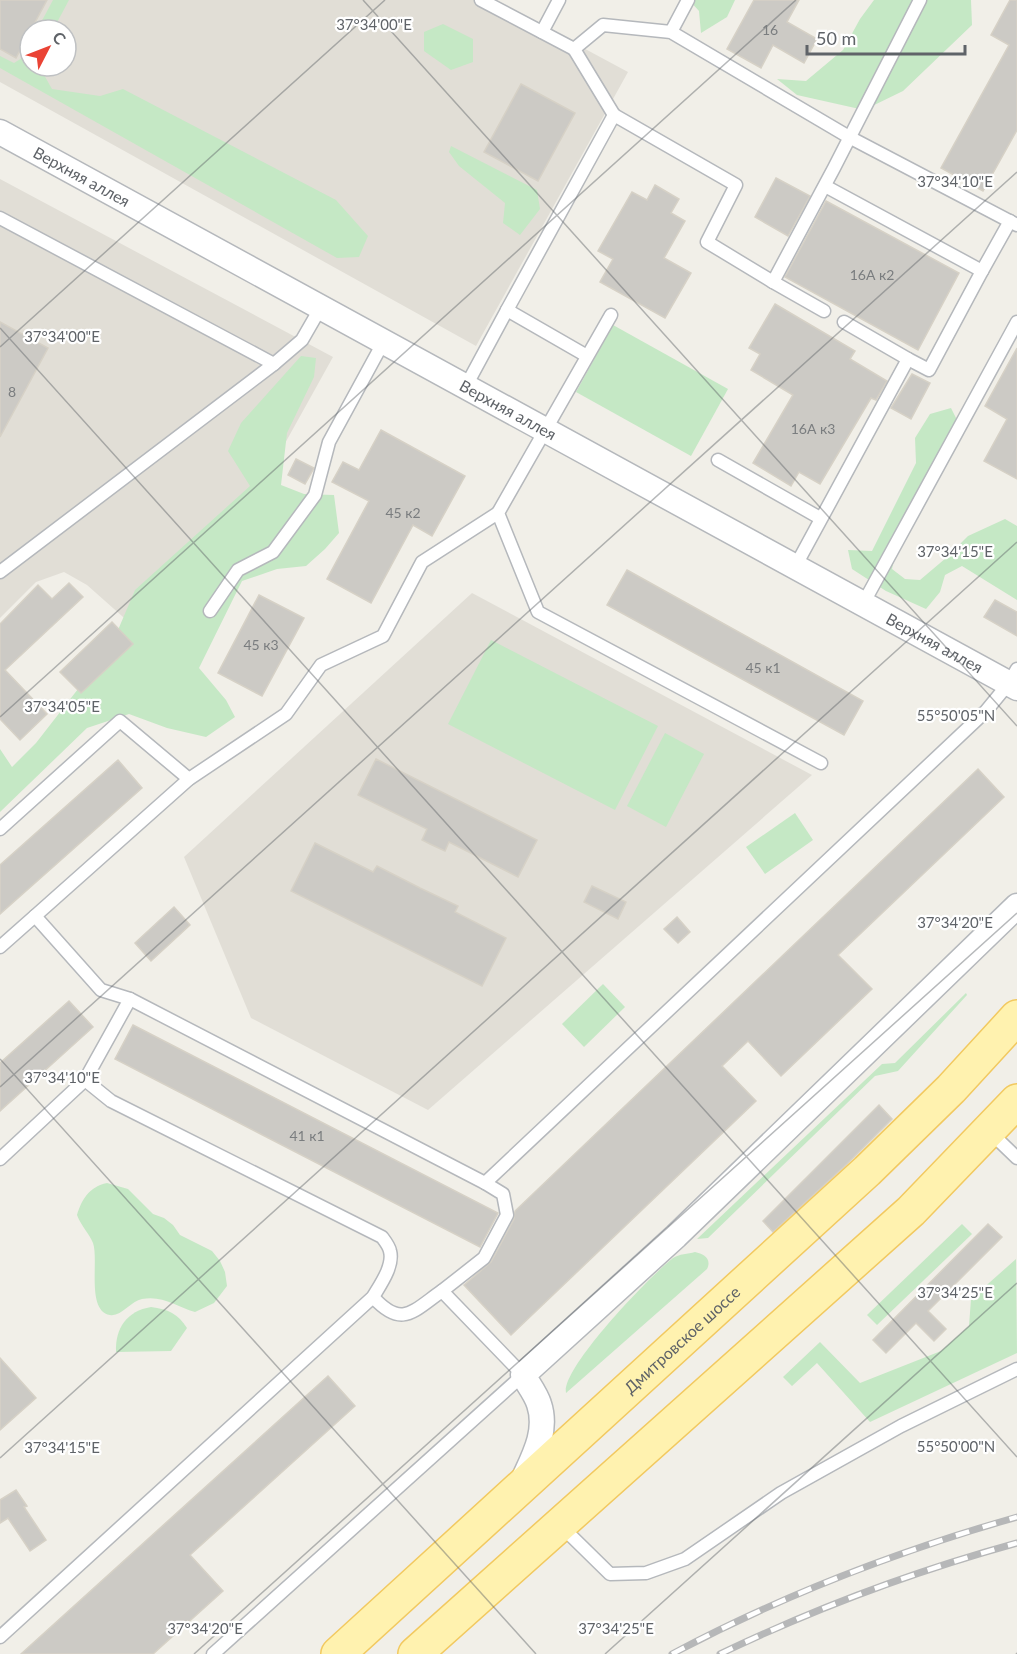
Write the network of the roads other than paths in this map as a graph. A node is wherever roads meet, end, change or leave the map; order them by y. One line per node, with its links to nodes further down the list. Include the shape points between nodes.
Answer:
1 (482, 0): 5 (lane)
2 (559, 0): 5 (lane)
3 (688, 0): 6 (lane)
4 (920, 0): 10 (lane)
5 (542, 32): 7 (lane)
6 (671, 32): 7 (lane, via 603,25); 10 (lane)
7 (574, 48): 8 (lane)
8 (615, 115): 15 (lane, via 736,185 707,242); 17 (lane)
9 (0, 132): 16 (street, Верхняя аллея)
10 (849, 136): 11 (lane); 13 (lane)
11 (825, 186): 14 (lane); 15 (lane)
12 (0, 218): 25 (lane)
13 (1013, 223): 14 (lane)
14 (982, 271): 24 (lane, via 929,370)
15 (773, 282): 18 (lane)
16 (321, 307): 22 (street, Верхняя аллея); 25 (lane, via 302,340)
17 (507, 310): 23 (lane); 26 (lane)
18 (824, 311)
19 (611, 315): 23 (lane)
20 (844, 322): 24 (lane)
21 (1017, 322): 33 (lane)
22 (384, 341): 26 (street, Верхняя аллея); 34 (lane, via 329,442 315,495 273,552 238,570)
23 (587, 356): 27 (lane)
24 (908, 359): 30 (lane)
25 (274, 364): 32 (lane)
26 (466, 386): 27 (street, Верхняя аллея)
27 (545, 430): 29 (lane); 31 (street, Верхняя аллея)
28 (718, 460): 30 (lane)
29 (498, 513): 36 (lane, via 538,612); 37 (lane, via 423,562 383,636 321,665 286,714)
30 (820, 518): 31 (lane)
31 (795, 567): 33 (street, Верхняя аллея)
32 (0, 572)
33 (863, 604): 35 (street, Верхняя аллея)
34 (210, 611)
35 (1014, 680): 49 (lane, via 987,711)
36 (821, 763)
37 (189, 779): 38 (lane, via 120,721); 40 (lane)
38 (0, 829)
39 (1017, 906): 53 (street, via 676,1236)
40 (35, 916): 41 (lane); 42 (lane, via 101,990)
41 (0, 947)
42 (130, 999): 44 (lane); 49 (lane)
43 (1017, 1017): 54 (main road, Дмитровское шоссе, via 867,1171)
44 (85, 1080): 48 (lane); 51 (lane, via 111,1101 382,1238 390,1250 390,1262)
45 (1017, 1101): 46 (main road)
46 (990, 1131): 47 (lane); 55 (main road, via 911,1211)
47 (1017, 1158)
48 (0, 1159)
49 (485, 1183): 50 (lane, via 503,1194 507,1215 484,1258)
50 (442, 1291): 51 (lane, via 400,1316 384,1310); 53 (lane)
51 (373, 1297): 56 (lane)
52 (1017, 1369): 55 (lane, via 901,1426 781,1493 685,1559 646,1574 610,1575)
53 (523, 1375): 54 (street, via 542,1418 539,1444); 57 (lane)
54 (519, 1488): 58 (main road, Дмитровское шоссе)
55 (559, 1524): 59 (main road)
56 (0, 1637)
57 (213, 1654)
58 (338, 1654)
59 (415, 1654)

